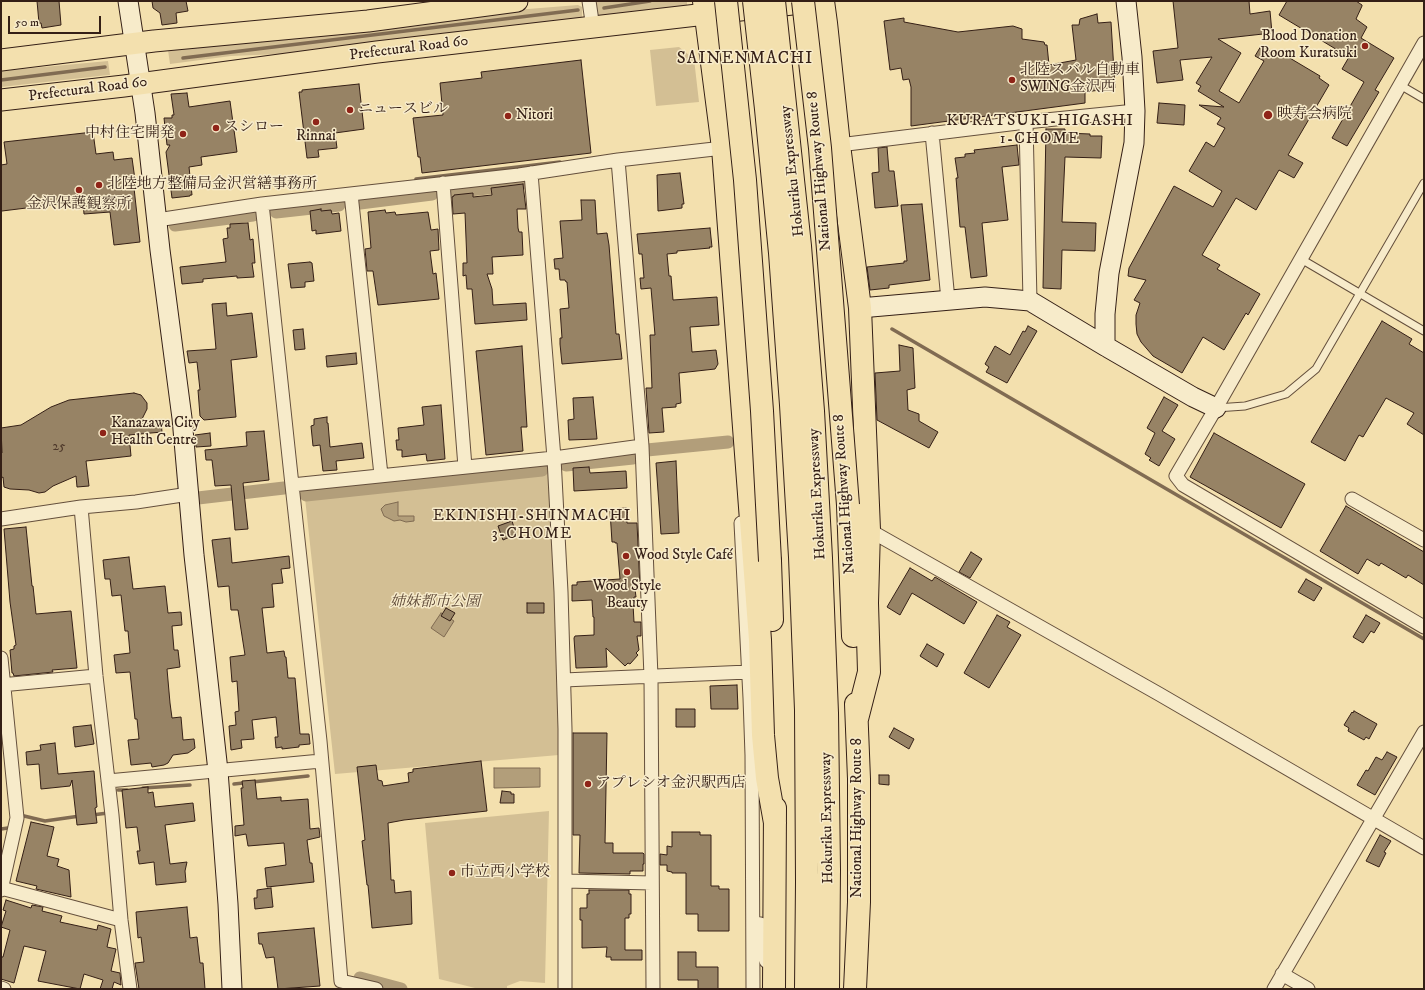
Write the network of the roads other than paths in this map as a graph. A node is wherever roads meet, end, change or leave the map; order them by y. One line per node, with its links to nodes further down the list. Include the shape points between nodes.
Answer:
1 (128, 1): 13 (street)
2 (517, 1): 13 (main road, via 368,21)
3 (589, 1): 12 (street)
4 (726, 1): 67 (highway, bridge, via 745,180 762,411 774,662)
5 (754, 1): 86 (highway, Hokuriku Expressway, bridge, via 780,253 799,542 806,710)
6 (774, 1): 87 (highway, Hokuriku Expressway, bridge, via 800,246 819,519 827,713)
7 (803, 1): 59 (highway, National Highway Route 8, bridge, via 820,148 848,505)
8 (818, 1): 11 (main road, Prefectural Road 60)
9 (823, 1): 23 (highway)
10 (1126, 1): 20 (street)
11 (705, 8): 12 (main road, Prefectural Road 60); 24 (highway)
12 (593, 28): 16 (main road, Prefectural Road 60, via 378,52)
13 (135, 44): 15 (main road); 16 (street)
14 (1424, 44): 17 (street)
15 (1, 60)
16 (141, 84): 19 (main road, Prefectural Road 60); 31 (street)
17 (1400, 85): 18 (lane); 32 (street)
18 (1424, 99)
19 (1, 100)
20 (1135, 111): 21 (street); 38 (street, via 1134,143 1109,273 1105,314)
21 (1026, 122): 22 (street); 35 (street)
22 (932, 133): 23 (street); 34 (street)
23 (839, 144): 36 (highway)
24 (724, 148): 25 (street); 40 (highway)
25 (618, 160): 26 (street); 41 (street)
26 (532, 173): 27 (street); 42 (street)
27 (443, 183): 29 (street); 43 (street)
28 (1424, 183): 33 (lane)
29 (351, 194): 30 (street); 44 (street)
30 (262, 204): 31 (street); 45 (street)
31 (157, 220): 46 (street, via 182,418)
32 (1301, 259): 33 (lane); 39 (street)
33 (1360, 294): 37 (lane); 39 (lane, via 1316,369 1286,394 1245,406)
34 (948, 300): 35 (street, via 985,297); 36 (street)
35 (1030, 301): 38 (street)
36 (860, 308): 50 (highway)
37 (1424, 331)
38 (1106, 346): 39 (street)
39 (1216, 408): 52 (street, via 1176,476 1183,485)
40 (745, 443): 54 (street, via 740,523); 64 (highway, via 760,640)
41 (642, 446): 42 (street); 56 (street)
42 (554, 458): 43 (street); 57 (street)
43 (465, 467): 44 (street)
44 (381, 475): 45 (street)
45 (292, 485): 62 (street)
46 (188, 494): 48 (street); 63 (street)
47 (1352, 500): 51 (street)
48 (81, 507): 49 (street); 55 (street)
49 (1, 519)
50 (869, 530): 59 (highway, via 869,672); 66 (street)
51 (1424, 540)
52 (1424, 627)
53 (1, 658): 58 (street)
54 (748, 672): 56 (street); 61 (street)
55 (96, 676): 58 (street); 65 (street)
56 (651, 677): 57 (street); 71 (street)
57 (564, 680): 70 (street)
58 (2, 684): 69 (street, via 17,818)
59 (857, 719): 88 (highway, National Highway Route 8, via 859,887)
60 (1424, 732): 66 (street)
61 (752, 755): 64 (street); 74 (street)
62 (321, 761): 63 (street); 76 (street)
63 (218, 771): 65 (street); 81 (street)
64 (767, 778): 67 (highway)
65 (108, 781): 73 (street)
66 (1373, 818): 68 (street); 75 (street)
67 (775, 823): 77 (highway)
68 (1424, 848)
69 (3, 867): 72 (street)
70 (565, 881): 71 (street); 83 (street)
71 (652, 883): 84 (street)
72 (1, 889): 73 (street)
73 (121, 920): 80 (street)
74 (753, 923): 77 (street, via 761,924 766,963); 85 (street)
75 (1282, 974): 89 (street); 90 (street)
76 (340, 985): 82 (street)
77 (774, 986)
78 (1, 988): 79 (street)
79 (4, 989)
80 (130, 989)
81 (232, 989)
82 (376, 989)
83 (565, 989)
84 (653, 989)
85 (753, 989)
86 (806, 989)
87 (828, 989)
88 (855, 989)
89 (1274, 989)
90 (1308, 989)

